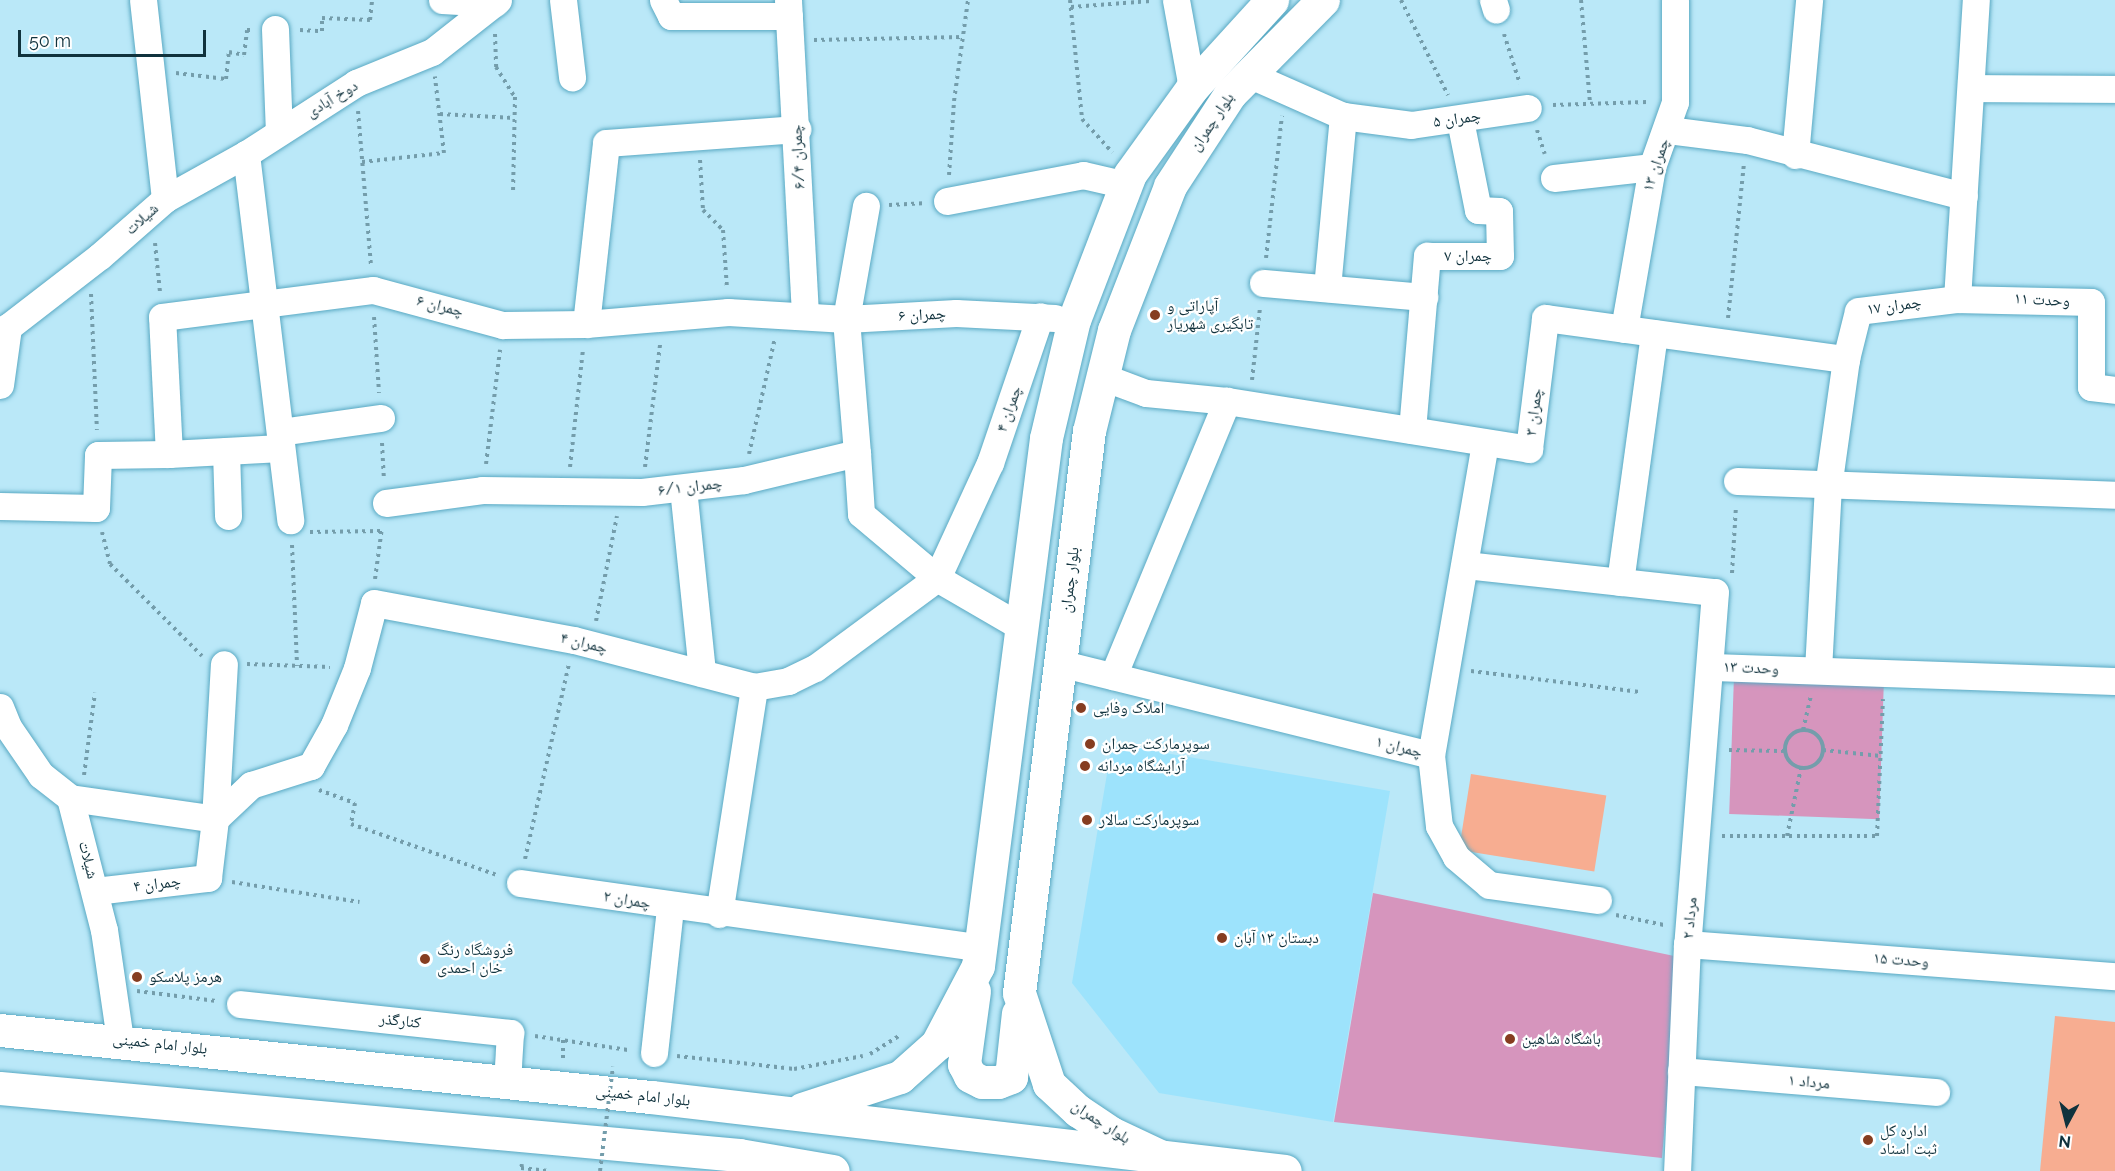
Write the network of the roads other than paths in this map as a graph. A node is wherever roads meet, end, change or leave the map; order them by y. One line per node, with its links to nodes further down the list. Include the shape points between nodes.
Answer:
1 (143, 0): 32 (street, شیلات)
2 (442, 0): 11 (street)
3 (563, 0): 15 (street)
4 (663, 0): 12 (street, via 671,16)
5 (1176, 0): 16 (street)
6 (1272, 0): 16 (main road, بلوار چمران)
7 (1323, 0): 14 (main road, بلوار چمران)
8 (1675, 0): 23 (street, چمران ۱۳, via 1675,102)
9 (1809, 0): 26 (street)
10 (1976, 0): 17 (street)
11 (496, 2): 24 (street, دوخ آبادی, via 432,52 356,83)
12 (789, 19): 22 (street, چمران ۶/۴)
13 (275, 29): 24 (street)
14 (1248, 74): 20 (street, چمران ۵); 45 (main road, بلوار چمران, via 1230,94 1170,186)
15 (572, 77)
16 (1192, 88): 29 (main road, بلوار چمران)
17 (1972, 88): 18 (street); 30 (street)
18 (2115, 89)
19 (1528, 108): 21 (street, چمران ۵)
20 (1343, 116): 21 (street, چمران ۵, via 1412,125); 35 (street)
21 (1460, 120): 36 (street, چمران ۷, via 1478,210 1499,211 1500,256 1427,256)
22 (797, 129): 39 (street, چمران ۶/۴); 43 (street, via 606,143)
23 (1668, 130): 26 (street, via 1747,140); 27 (street, چمران ۱۳)
24 (279, 131): 25 (street, دوخ آبادی)
25 (246, 154): 32 (street, دوخ آبادی); 38 (street)
26 (1795, 155): 30 (street)
27 (1652, 167): 28 (street); 44 (street, چمران ۱۳)
28 (1554, 178)
29 (1128, 180): 31 (street, via 1083,175); 42 (main road, بلوار چمران)
30 (1964, 196): 37 (street)
31 (947, 201)
32 (158, 206): 49 (street, شیلات, via 8,327)
33 (866, 206): 41 (street)
34 (1263, 283): 35 (street)
35 (1326, 288): 36 (street)
36 (1424, 297): 53 (street, چمران ۷)
37 (1957, 298): 47 (street, چمران ۱۷, via 1858,311); 50 (street, وحدت ۱۱, via 2091,302 2091,387)
38 (266, 302): 43 (street, چمران ۶, via 373,290 503,325); 54 (street); 58 (street, چمران ۶, via 162,317)
39 (792, 314): 41 (street, چمران ۶); 43 (street, چمران ۶, via 728,312)
40 (1040, 316): 41 (street, چمران ۶, via 956,314); 42 (street, چمران ۶); 68 (street, چمران ۴, via 990,463)
41 (846, 319): 57 (street)
42 (1074, 320): 45 (main road); 70 (main road, بلوار چمران, via 1046,438)
43 (586, 324)
44 (1624, 329): 46 (street, چمران ۳); 55 (street, چمران ۳, via 1545,318 1529,449)
45 (1114, 330): 48 (main road, بلوار چمران)
46 (1654, 333): 47 (street, چمران ۳); 69 (street)
47 (1846, 359): 60 (street, چمران ۱۷)
48 (1103, 377): 51 (street, چمران ۳, via 1146,393); 71 (main road, بلوار چمران, via 1089,431)
49 (0, 385)
50 (2115, 390)
51 (1238, 403): 53 (street, چمران ۳); 76 (street)
52 (381, 418): 54 (street)
53 (1412, 430): 55 (street, چمران ۳)
54 (281, 440): 56 (street); 66 (street)
55 (1485, 443): 67 (street, چمران ۱)
56 (226, 451): 58 (street); 65 (street)
57 (857, 453): 61 (street, چمران ۶/۱, via 744,480); 68 (street, via 861,514)
58 (169, 454): 64 (street, via 98,455 96,508)
59 (1737, 481): 60 (street)
60 (1828, 487): 62 (street); 74 (street, چمران ۱۷)
61 (682, 488): 63 (street, چمران ۶/۱, via 567,494 482,490); 75 (street)
62 (2115, 495)
63 (386, 503)
64 (0, 506)
65 (228, 516)
66 (290, 526)
67 (1465, 565): 69 (street); 80 (street, چمران ۱)
68 (937, 578): 70 (street); 78 (street, چمران ۴, via 815,668 788,681)
69 (1620, 582): 73 (street, وحدت ۱۳, via 1715,592)
70 (1023, 628): 89 (main road, بلوار چمران)
71 (1059, 663): 76 (street, چمران ۱); 91 (main road, بلوار چمران)
72 (225, 664): 82 (street)
73 (1712, 667): 74 (street, وحدت ۱۳); 88 (street, مرداد ۲)
74 (1818, 670): 77 (street, وحدت ۱۳)
75 (702, 673): 78 (street, چمران ۴); 82 (street, چمران ۴, via 583,642 374,603 357,668 334,725 311,766 251,785)
76 (1113, 676): 80 (street, چمران ۱)
77 (2115, 681)
78 (754, 687): 87 (street)
79 (0, 707): 81 (street, via 8,727 41,775)
80 (1431, 755): 85 (street, via 1438,826 1456,858 1489,885)
81 (76, 799): 82 (street); 84 (street, شیلات)
82 (215, 819): 84 (street, چمران ۴, via 208,878)
83 (520, 883): 86 (street, چمران ۲)
84 (95, 891): 94 (street, شیلات)
85 (1598, 900)
86 (670, 907): 87 (street, چمران ۲); 95 (street)
87 (719, 914): 89 (street, چمران ۲)
88 (1688, 944): 90 (street, وحدت ۱۵); 96 (street, مرداد ۲)
89 (980, 957): 91 (main road, via 964,1064 970,1076 982,1082 1011,1077); 100 (main road, بلوار چمران, via 937,1044 900,1077)
90 (2115, 976)
91 (1019, 993): 101 (main road, بلوار چمران, via 1049,1084 1078,1111 1111,1133)
92 (240, 1004): 97 (street, کنارگذر, via 510,1032)
93 (0, 1030): 94 (main road, بلوار امام خمینی)
94 (120, 1040): 97 (main road, بلوار امام خمینی)
95 (654, 1053)
96 (1681, 1071): 99 (street, مرداد ۱); 105 (street, مرداد ۲)
97 (507, 1082): 100 (main road, بلوار امام خمینی)
98 (0, 1088): 102 (main road)
99 (1936, 1092)
100 (791, 1113): 101 (main road, بلوار امام خمینی)
101 (1166, 1159): 104 (main road, بلوار امام خمینی)
102 (740, 1163): 103 (main road)
103 (833, 1171)
104 (1285, 1171)
105 (1677, 1171)

